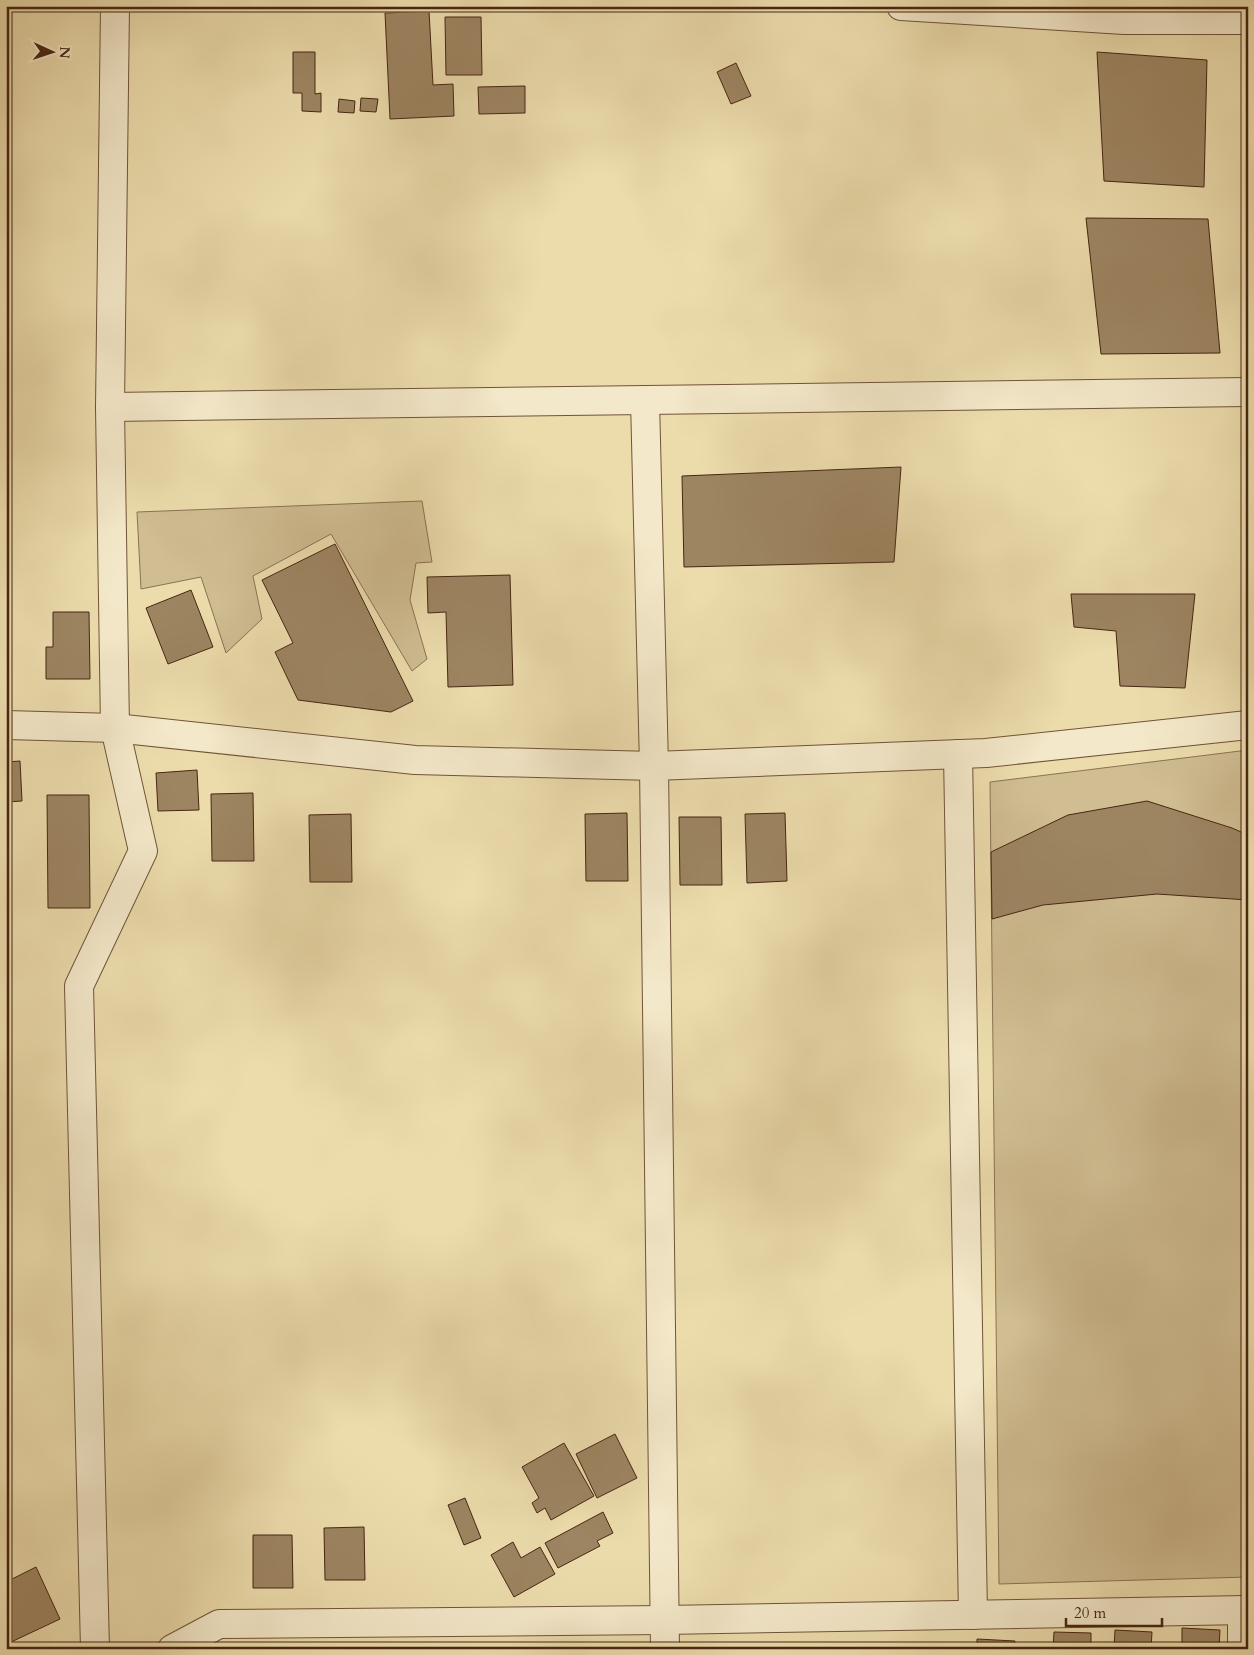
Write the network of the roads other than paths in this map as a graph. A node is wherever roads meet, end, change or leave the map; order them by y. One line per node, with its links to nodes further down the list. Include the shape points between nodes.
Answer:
1 (115, 6): 6 (street)
2 (901, 6): 3 (street, via 1124,20)
3 (1248, 20)
4 (1248, 392): 5 (street)
5 (645, 400): 6 (street); 11 (street)
6 (110, 408): 9 (street)
7 (6, 724): 9 (street)
8 (1248, 725): 10 (street)
9 (115, 728): 11 (street, via 415,760); 15 (street, via 143,851 79,986)
10 (958, 754): 11 (street); 13 (street)
11 (654, 766): 14 (street)
12 (1245, 1610): 13 (street); 18 (street)
13 (973, 1615): 14 (street)
14 (664, 1620): 16 (street, via 218,1624); 17 (street)
15 (95, 1649)
16 (172, 1649)
17 (665, 1649)
18 (1242, 1649)

